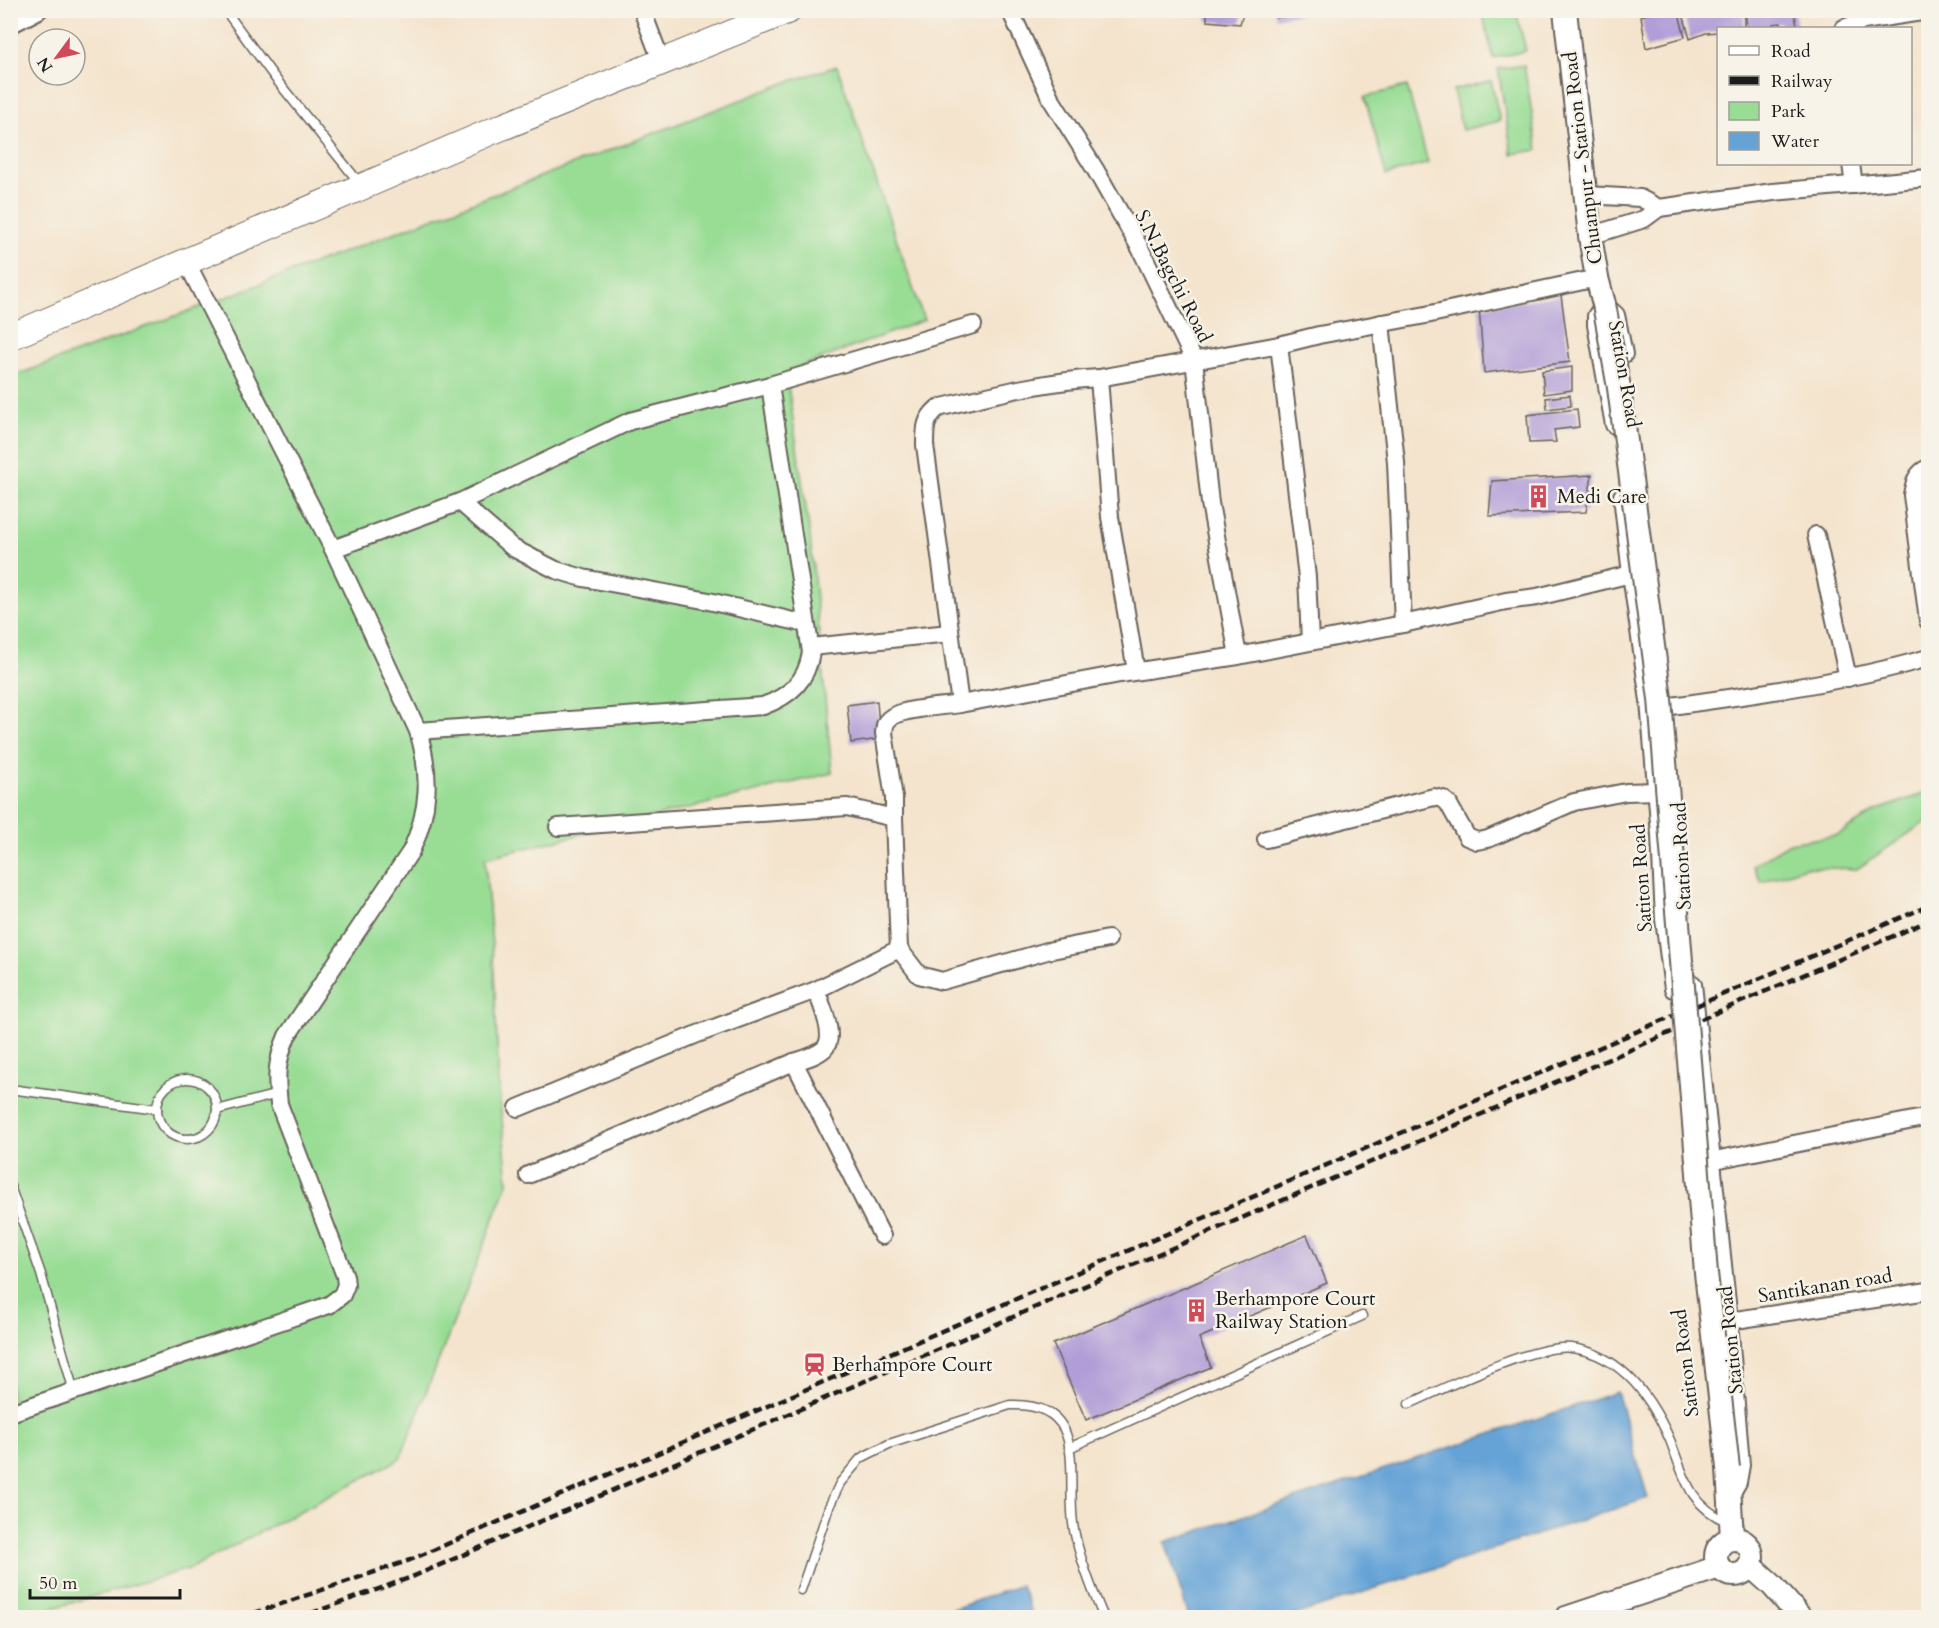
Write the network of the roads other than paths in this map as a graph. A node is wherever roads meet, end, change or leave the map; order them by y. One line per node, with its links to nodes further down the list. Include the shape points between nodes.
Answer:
1 (39, 10): 8 (street)
2 (225, 10): 14 (lane)
3 (642, 10): 10 (street)
4 (789, 10): 10 (main road)
5 (1010, 10): 25 (street, S.N.Bagchi Road, via 1051,99 1140,248)
6 (1565, 10): 15 (street, Chuanpur - Station Road)
7 (1929, 11): 9 (street)
8 (10, 25)
9 (1847, 27)
10 (662, 63): 14 (main road)
11 (1851, 165): 13 (street)
12 (1929, 178): 13 (street)
13 (1854, 185): 16 (street)
14 (363, 187): 18 (main road)
15 (1586, 195): 16 (street, via 1640,198); 17 (street, Chuanpur - Station Road)
16 (1659, 208): 17 (street, via 1644,219)
17 (1590, 236): 19 (street, Chuanpur - Station Road)
18 (187, 263): 23 (main road); 31 (street)
19 (1597, 278): 20 (street, Chuanpur - Station Road); 21 (street)
20 (1604, 304): 32 (street, Satiton Road, via 1596,316 1596,325 1618,448); 44 (street, Station Road, via 1619,321); 71 (street, Station Road, bridge, via 1619,388 1660,699)
21 (1381, 323): 24 (street); 35 (street, via 1396,462)
22 (973, 324): 27 (street)
23 (10, 337)
24 (1279, 345): 25 (street); 37 (street, via 1307,577)
25 (1194, 360): 26 (street); 39 (street, S.N.Bagchi Road, via 1210,503)
26 (1099, 378): 36 (street, via 1010,390 938,408 930,415 925,424 925,445); 41 (street, via 1110,517)
27 (770, 385): 29 (street, via 630,421); 34 (street)
28 (1929, 468): 33 (street, via 1915,479 1912,495)
29 (460, 502): 31 (street); 34 (street, via 513,548 556,570)
30 (1816, 536): 42 (street)
31 (333, 549): 45 (street)
32 (1630, 574): 35 (street); 46 (street, Satiton Road, via 1649,701)
33 (1929, 621)
34 (806, 624): 38 (street)
35 (1403, 624): 37 (street)
36 (950, 633): 38 (street); 43 (street)
37 (1310, 641): 39 (street)
38 (810, 647): 45 (street, via 809,667 802,679 778,700 763,706)
39 (1238, 656): 41 (street)
40 (1929, 658): 42 (street)
41 (1136, 671): 43 (street)
42 (1848, 678): 44 (street)
43 (960, 704): 47 (street, via 904,713 885,723)
44 (1671, 706): 60 (street, Station Road, via 1684,918)
45 (418, 731): 55 (street, via 427,780 421,830 411,851 287,1036 279,1054)
46 (1656, 791): 49 (street, via 1574,802 1477,841 1467,837 1448,802 1434,797); 71 (street, Satiton Road, via 1695,1268 1705,1365)
47 (894, 819): 48 (street, via 847,807); 51 (street)
48 (558, 827)
49 (1266, 839)
50 (1108, 939): 51 (street, via 1047,951 942,981 919,975)
51 (899, 949): 52 (street)
52 (816, 990): 53 (street, via 829,1042 817,1053); 56 (street)
53 (794, 1062): 61 (street); 63 (street)
54 (10, 1089): 57 (lane)
55 (278, 1094): 58 (lane); 67 (street, via 345,1276 342,1295 329,1305)
56 (518, 1108)
57 (157, 1109): 58 (lane, via 162,1127 186,1139 196,1138 211,1128); 58 (lane, via 166,1087 187,1079 209,1088)
58 (217, 1110)
59 (1929, 1117): 60 (street)
60 (1710, 1161): 66 (street, Station Road)
61 (528, 1175)
62 (10, 1186): 67 (lane, via 41,1274)
63 (882, 1236)
64 (1929, 1291): 66 (street, Santikanan road)
65 (1362, 1316): 70 (lane)
66 (1729, 1321): 72 (street, Station Road, via 1741,1465)
67 (74, 1392): 69 (street)
68 (1409, 1404): 72 (lane, via 1520,1357 1571,1348 1596,1355 1617,1365 1646,1394 1702,1507 1715,1516)
69 (10, 1413)
70 (1069, 1448): 75 (lane, via 1060,1420 1032,1406 1010,1405 889,1444 861,1458 840,1483); 76 (lane, via 1074,1531)
71 (1723, 1460): 72 (street, Station Road)
72 (1731, 1515): 73 (street, via 1742,1540 1749,1546); 74 (street, via 1717,1549)
73 (1750, 1565): 74 (street, via 1735,1575); 78 (street)
74 (1719, 1567): 77 (street)
75 (801, 1590)
76 (1104, 1617)
77 (1566, 1617)
78 (1801, 1617)

